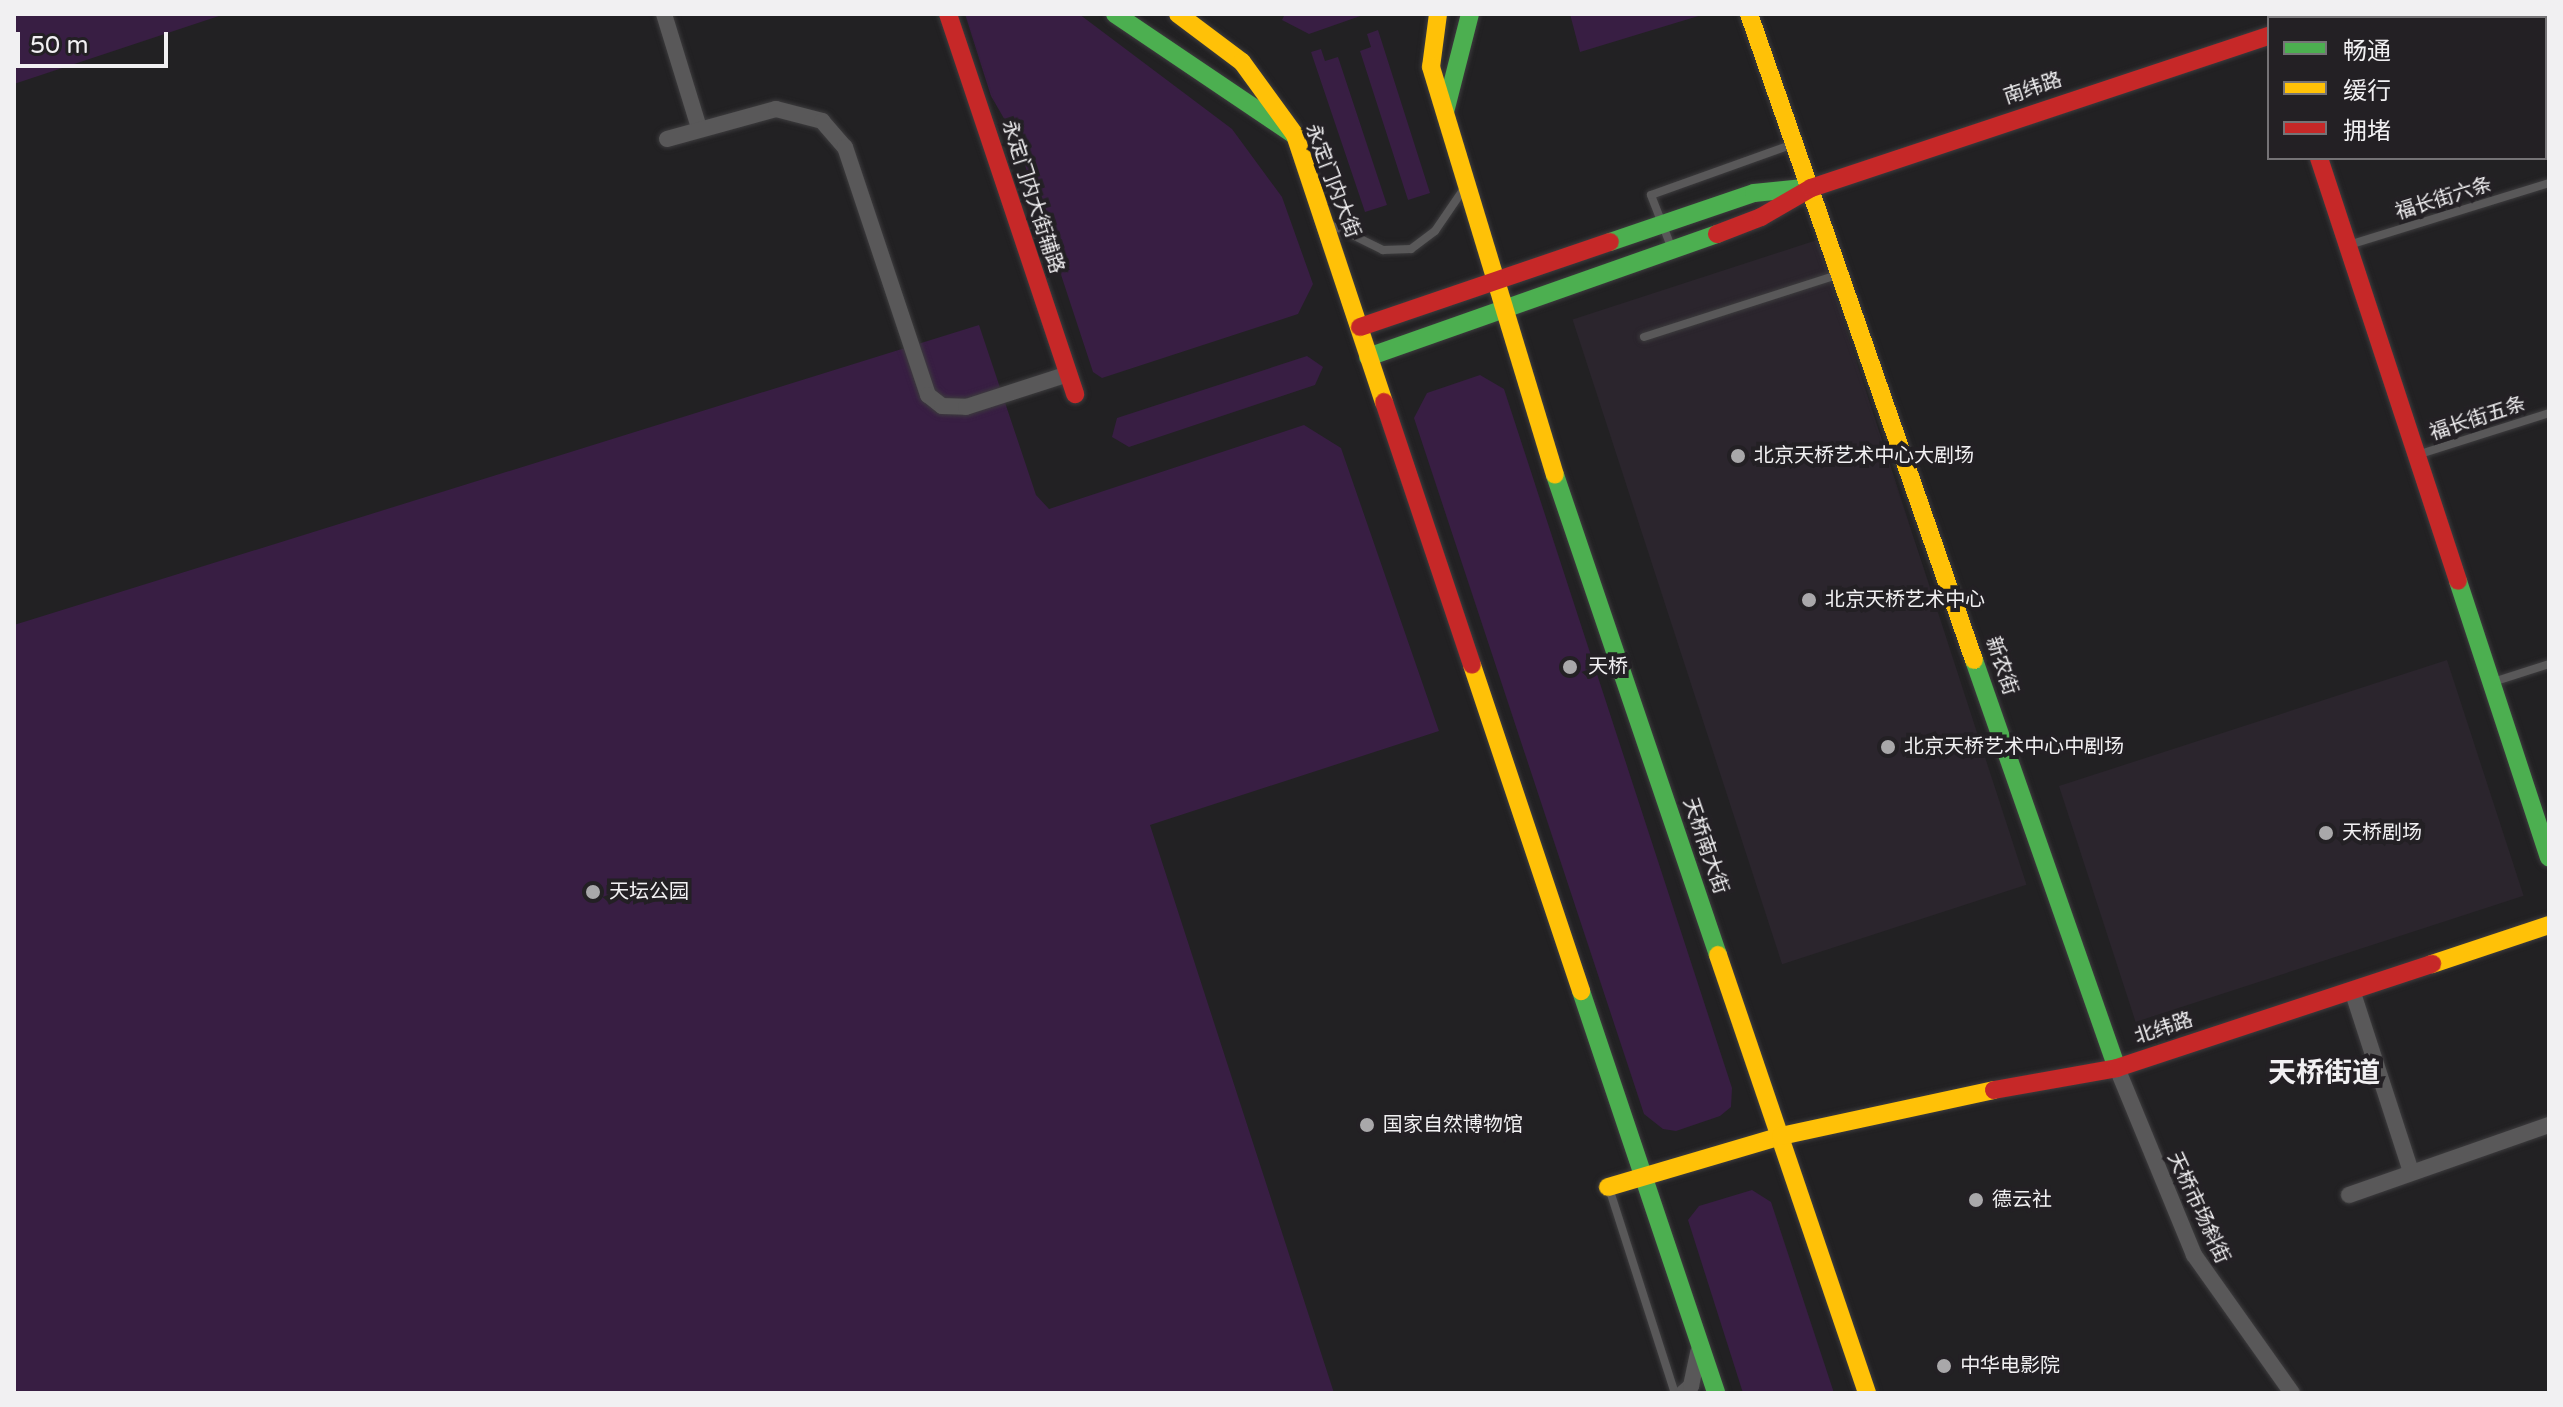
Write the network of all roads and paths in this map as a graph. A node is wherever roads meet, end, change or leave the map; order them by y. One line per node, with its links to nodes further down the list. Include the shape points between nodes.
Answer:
1 (664, 14): 10 (street)
2 (948, 14): 28 (street, 永定门内大街辅路)
3 (1178, 14): 11 (street, 永定门内大街, via 1242,62)
4 (1438, 14): 9 (street, via 1431,67)
5 (1470, 14): 9 (street)
6 (1749, 14): 13 (street)
7 (1116, 15): 11 (street)
8 (2267, 37): 17 (street, 南纬路)
9 (1445, 112): 15 (street)
10 (699, 128): 12 (street); 28 (street, via 762,111 792,110 812,115 838,136 923,387 935,401 966,407)
11 (1295, 135): 18 (street, 永定门内大街)
12 (667, 139)
13 (1796, 144): 17 (street); 19 (lane, via 1651,195)
14 (2320, 160): 20 (street)
15 (1466, 182): 18 (lane, via 1453,210 1411,249 1383,250); 23 (street)
16 (2549, 183): 20 (lane, 福长街六条)
17 (1811, 188): 19 (street, 南纬路, via 1754,193); 21 (street, 南纬路, via 1761,217); 22 (street, 新农街)
18 (1324, 220): 25 (street, 永定门内大街)
19 (1663, 225): 21 (lane); 23 (street, 南纬路)
20 (2348, 246): 31 (street)
21 (1673, 251): 24 (street, 南纬路)
22 (1841, 273): 26 (lane); 37 (street, 新农街)
23 (1497, 284): 24 (street); 25 (street, 南纬路)
24 (1506, 312): 27 (street, 南纬路); 39 (street, 天桥南大街, via 1560,491)
25 (1360, 327): 27 (street, 永定门内大街)
26 (1644, 337)
27 (1368, 357): 41 (street)
28 (1068, 374): 29 (street, 永定门内大街辅路)
29 (1075, 394)
30 (2549, 413): 31 (lane, 福长街五条)
31 (2417, 455): 33 (street)
32 (2549, 664): 33 (lane)
33 (2491, 682): 34 (street)
34 (2549, 857)
35 (2549, 925): 36 (street, 北纬路)
36 (2352, 990): 37 (street, 北纬路); 40 (street)
37 (2117, 1068): 39 (street, 北纬路, via 1915,1104); 49 (street, 天桥市场斜街, via 2194,1255)
38 (2549, 1125): 40 (street)
39 (1781, 1136): 41 (street, 北纬路); 48 (street, 天桥南大街)
40 (2410, 1169): 43 (street)
41 (1641, 1175): 42 (street, 北纬路); 44 (street)
42 (1608, 1187): 45 (lane)
43 (2349, 1195)
44 (1699, 1342): 46 (street, via 1698,1369); 47 (street)
45 (1675, 1393)
46 (1683, 1393)
47 (1716, 1393)
48 (1867, 1393)
49 (2292, 1393)

